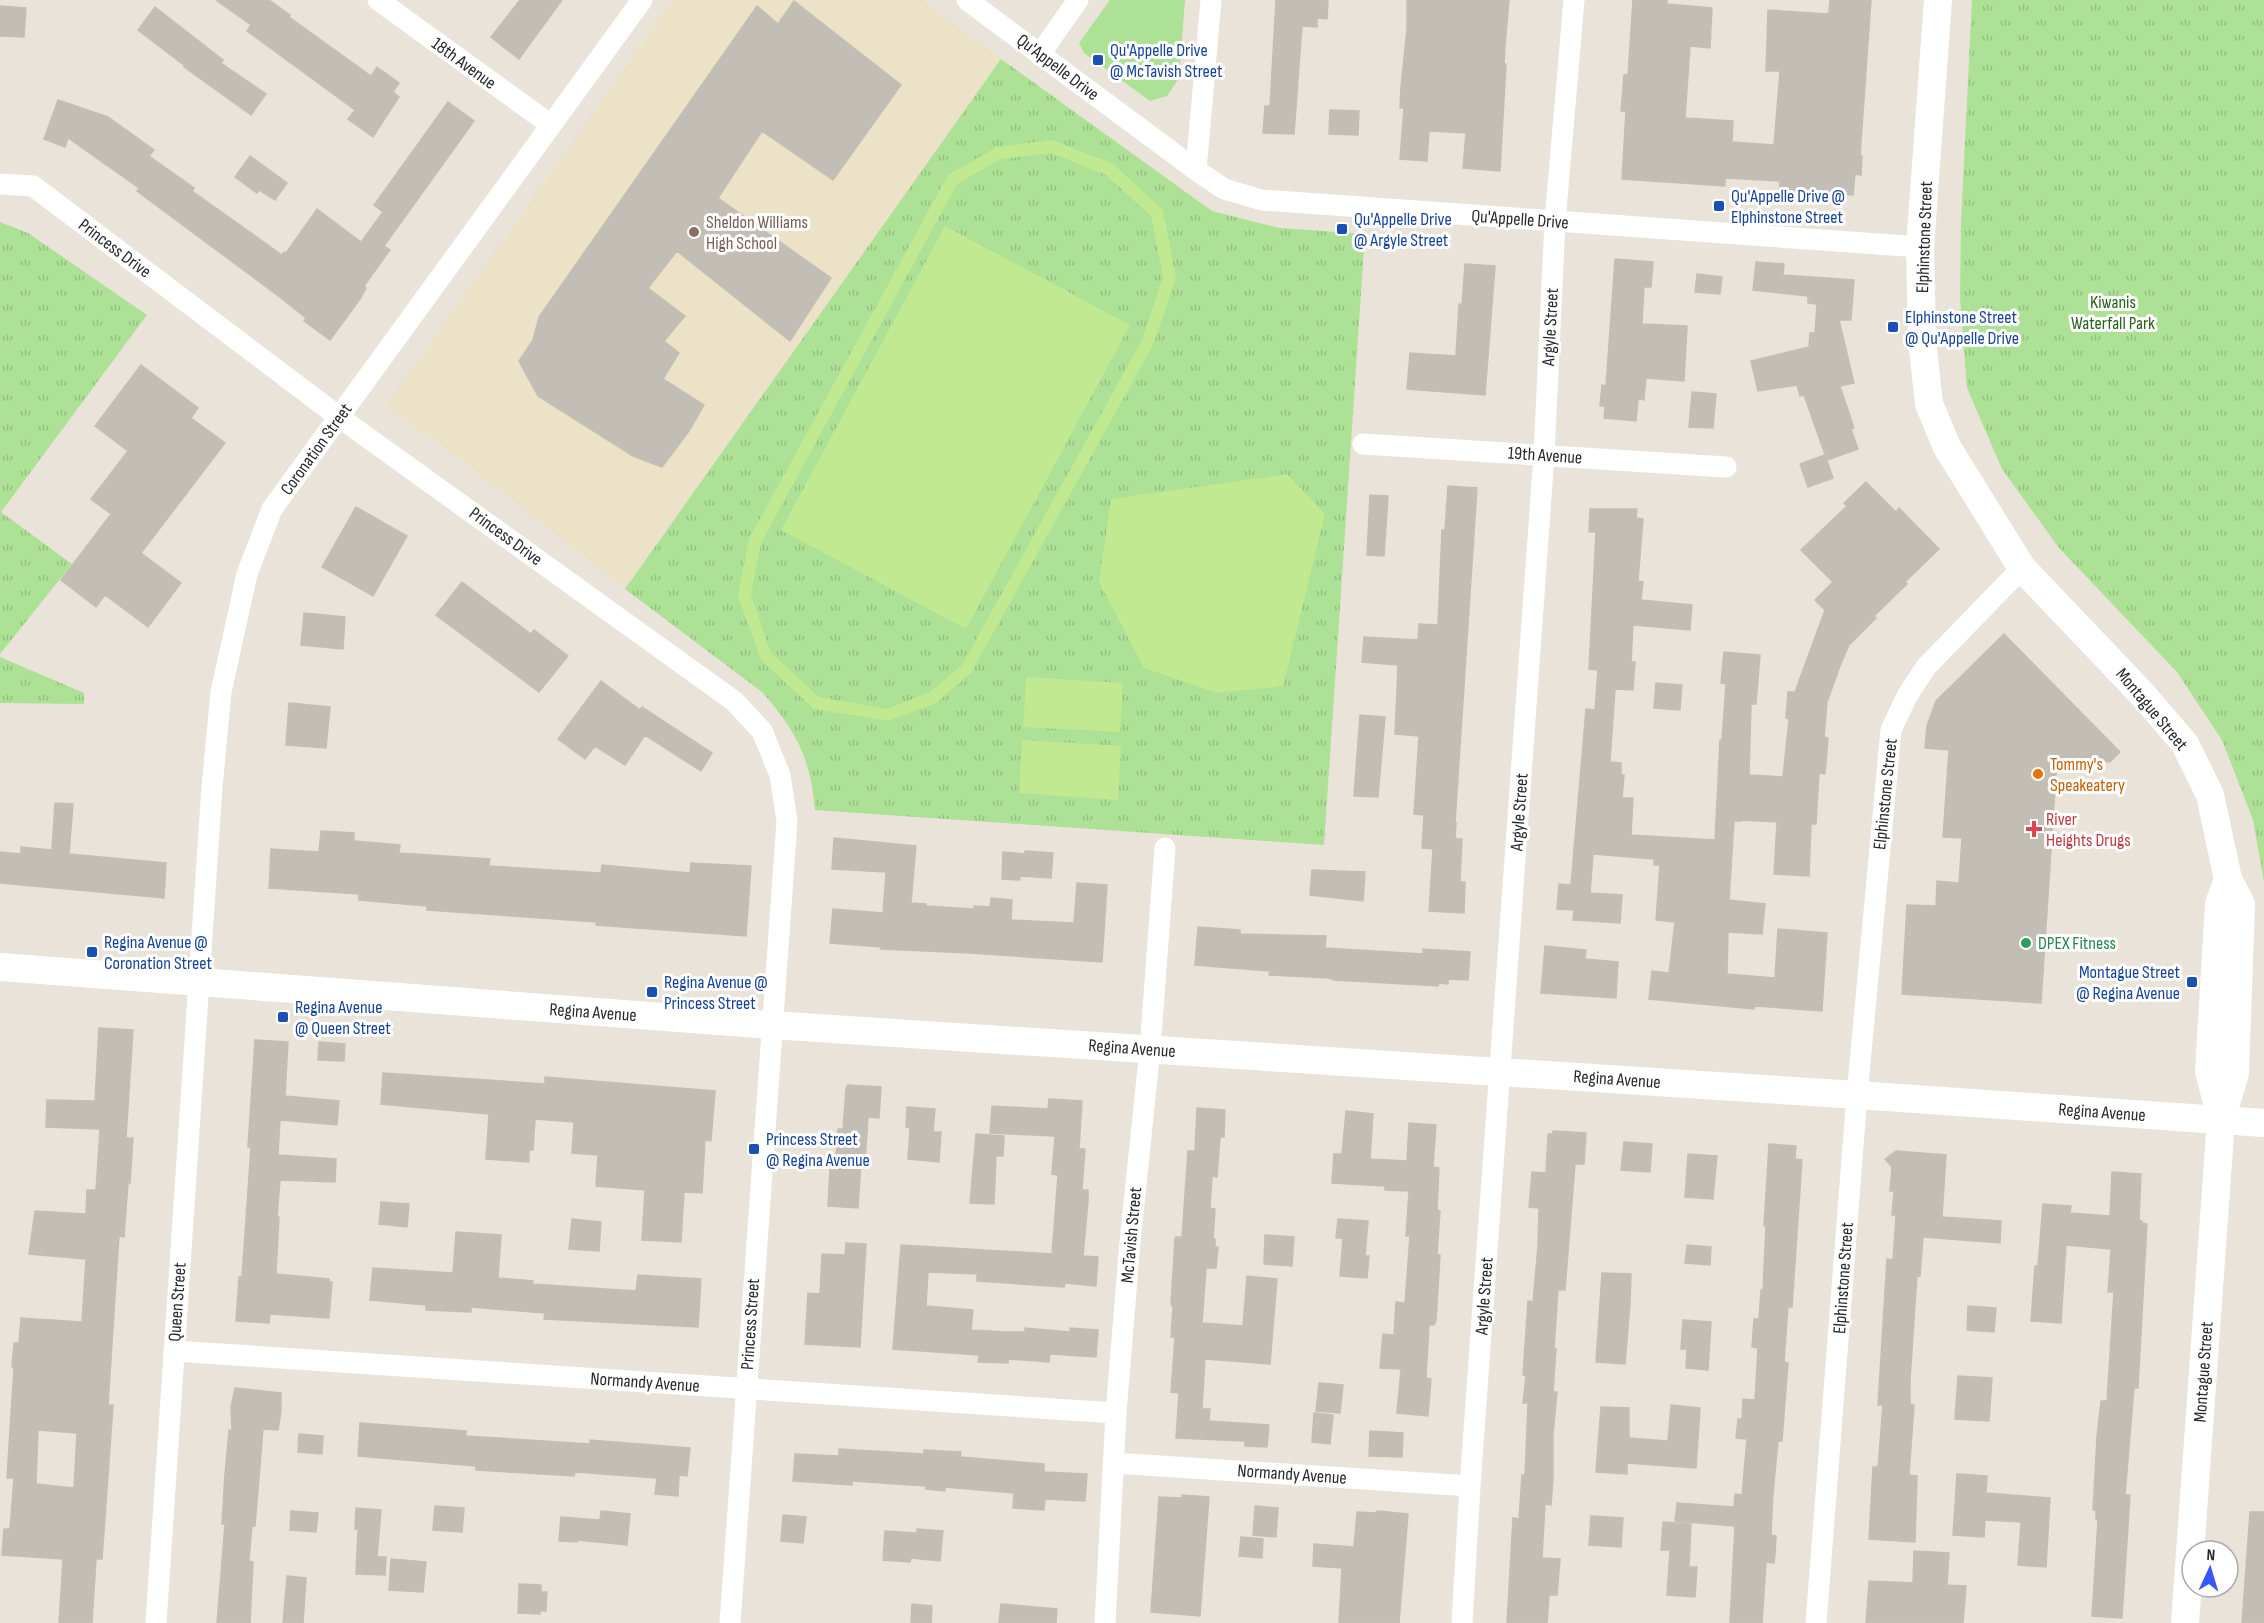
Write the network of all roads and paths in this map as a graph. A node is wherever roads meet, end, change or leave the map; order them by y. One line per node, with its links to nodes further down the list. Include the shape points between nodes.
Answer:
1 (378, 0): 9 (street, 18th Avenue)
2 (642, 0): 9 (street, Coronation Street)
3 (967, 0): 8 (street, Qu'Appelle Drive)
4 (1078, 0): 8 (street)
5 (1211, 0): 10 (street)
6 (1574, 0): 12 (street, Argyle Street)
7 (1938, 0): 13 (street, Elphinstone Street)
8 (1040, 54): 10 (street, Qu'Appelle Drive)
9 (551, 125): 14 (street, Coronation Street)
10 (1196, 170): 12 (street, Qu'Appelle Drive, via 1224,189 1262,200)
11 (0, 184): 14 (street, Princess Drive, via 33,186)
12 (1555, 221): 13 (street, Qu'Appelle Drive); 16 (street, Argyle Street)
13 (1920, 247): 18 (street, Elphinstone Street, via 1922,340 1929,404 1947,447)
14 (339, 417): 21 (street, Coronation Street, via 273,509 247,574 221,692); 22 (street, Princess Drive, via 734,701 762,731 780,775 787,821)
15 (1363, 444): 16 (street, 19th Avenue)
16 (1544, 455): 17 (street, 19th Avenue); 24 (street, Argyle Street)
17 (1726, 467)
18 (2022, 568): 25 (street, Elphinstone Street, via 1926,667 1891,730); 26 (street, Montague Street, via 2185,744 2210,795 2228,879 2241,904 2235,1072)
19 (1165, 848): 23 (street, McTavish Street)
20 (0, 967): 21 (street, Regina Avenue)
21 (199, 982): 22 (street, Regina Avenue); 28 (street, Queen Street)
22 (771, 1025): 23 (street, Regina Avenue); 29 (street, Princess Street)
23 (1150, 1049): 24 (street, Regina Avenue); 30 (street, McTavish Street)
24 (1501, 1072): 25 (street, Regina Avenue); 32 (street, Argyle Street)
25 (1857, 1095): 26 (street, Regina Avenue); 37 (street, Elphinstone Street)
26 (2221, 1120): 27 (street, Regina Avenue); 38 (street, Montague Street)
27 (2264, 1123)
28 (174, 1351): 29 (street, Normandy Avenue); 33 (street, Queen Street)
29 (746, 1389): 30 (street, Normandy Avenue); 34 (street, Princess Street)
30 (1116, 1413): 31 (street, McTavish Street)
31 (1114, 1463): 32 (street, Normandy Avenue); 35 (street, McTavish Street)
32 (1470, 1486): 36 (street, Argyle Street)
33 (156, 1623)
34 (730, 1623)
35 (1105, 1623)
36 (1462, 1623)
37 (1816, 1623)
38 (2185, 1623)

